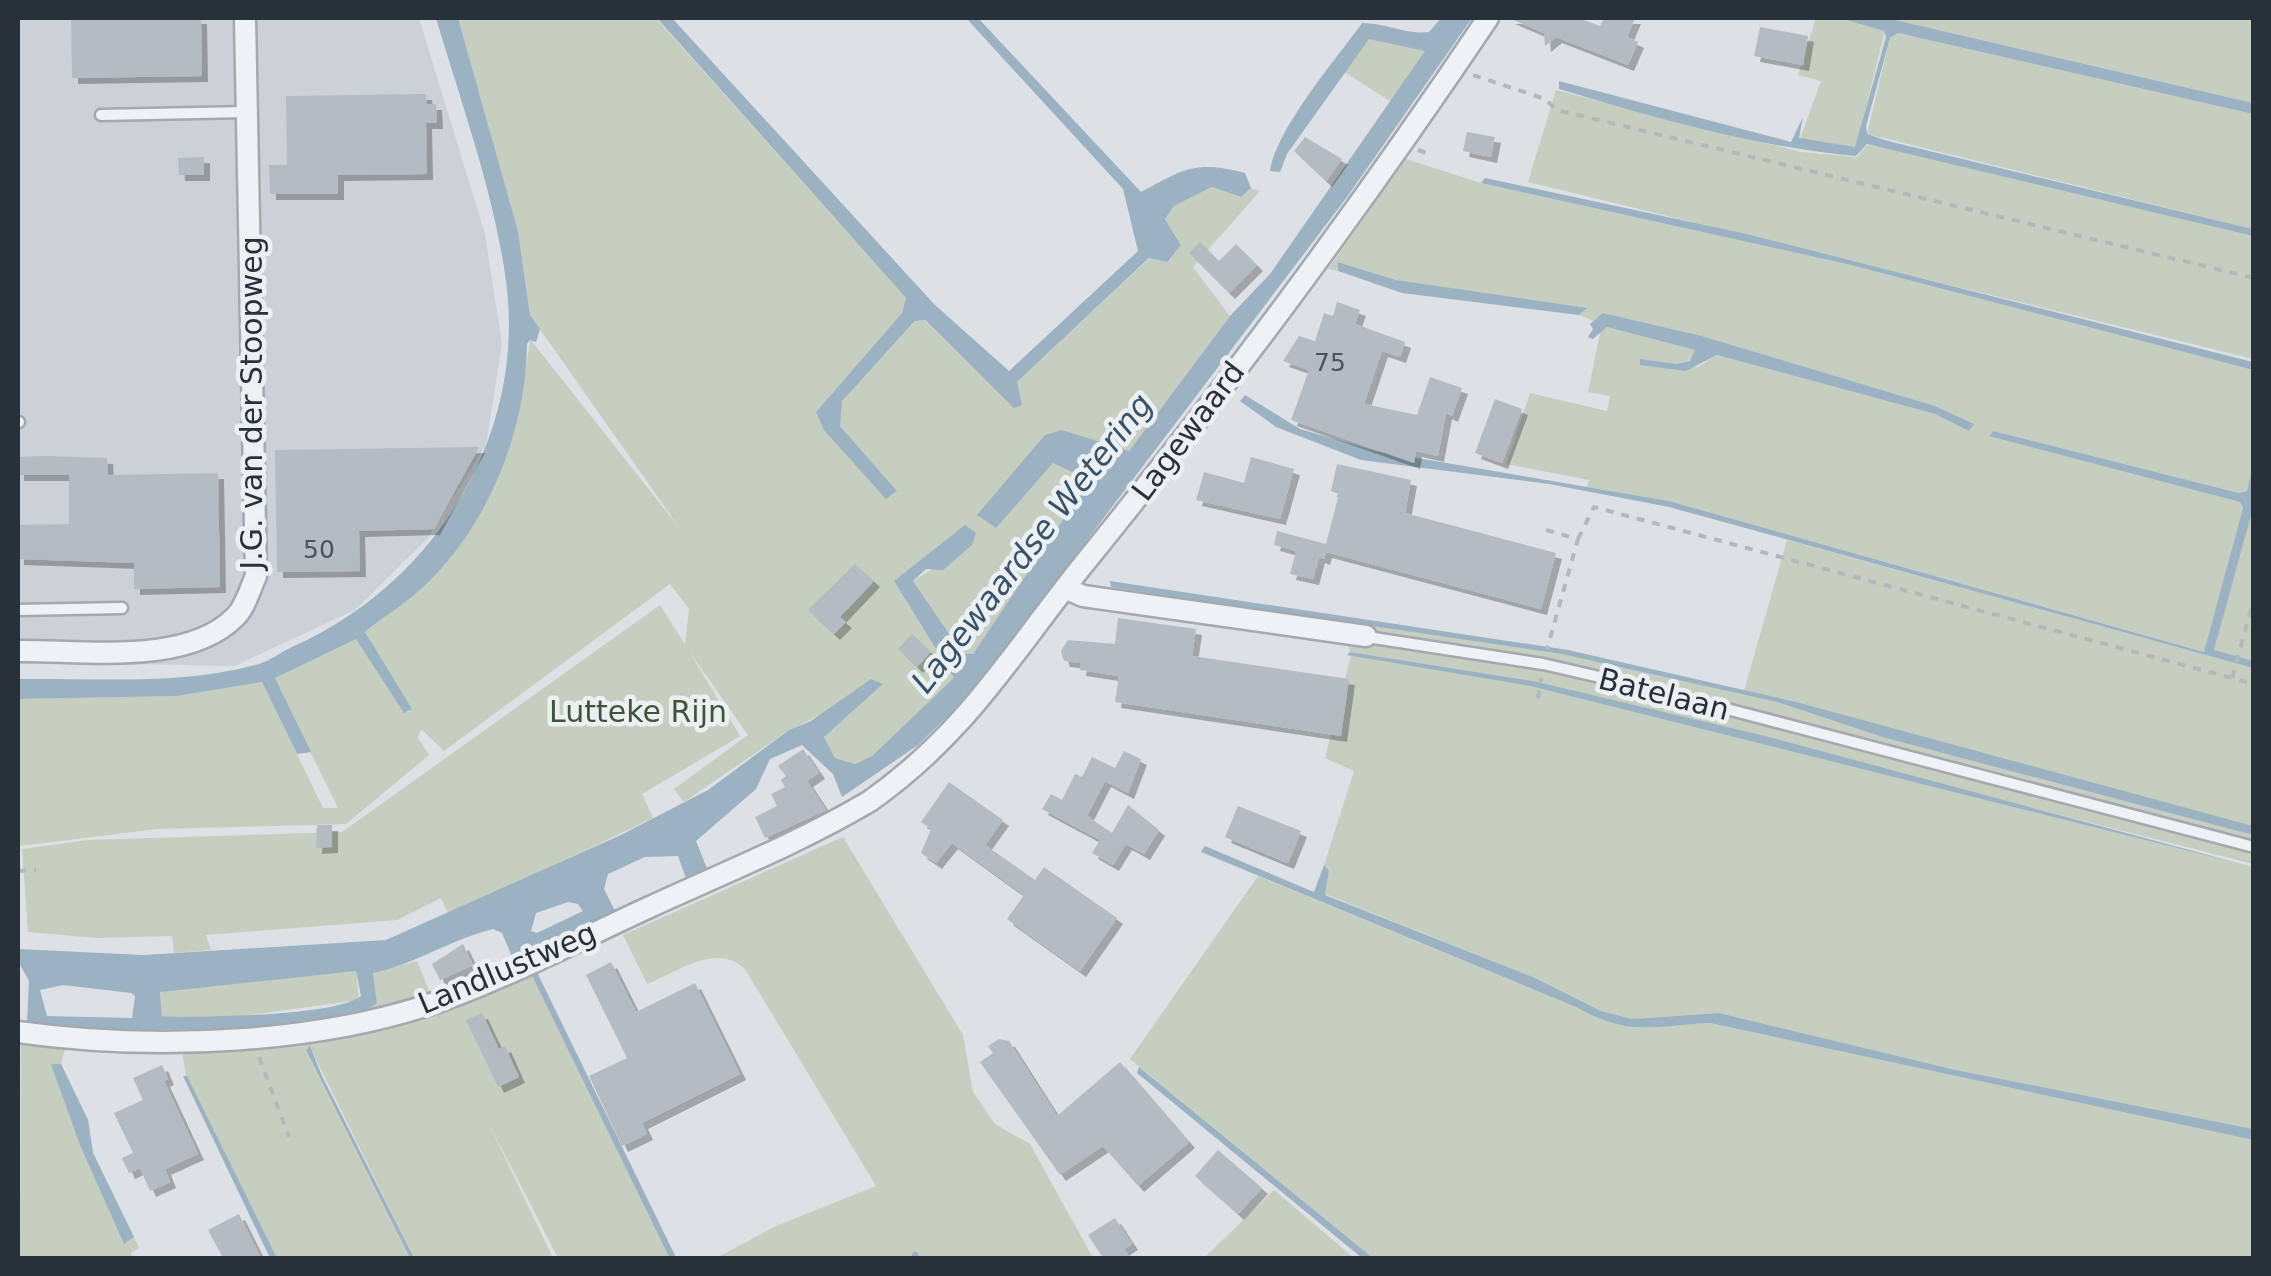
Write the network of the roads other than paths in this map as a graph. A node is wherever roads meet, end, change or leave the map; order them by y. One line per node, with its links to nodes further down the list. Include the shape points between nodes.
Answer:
1 (246, 18): 3 (street, J.G. van der Stoopweg)
2 (1488, 18): 5 (street, Lagewaard, via 1176,452)
3 (247, 112): 4 (lane); 9 (street, J.G. van der Stoopweg, via 256,576 239,615 211,637 176,649)
4 (101, 115)
5 (1065, 588): 8 (street, Batelaan, via 1083,596); 10 (street, Lagewaard, via 965,720)
6 (122, 608): 7 (lane)
7 (18, 610)
8 (1366, 636): 11 (lane, Batelaan, via 1593,676)
9 (18, 652)
10 (853, 811): 12 (street, Landlustweg, via 457,995 358,1021 252,1037 119,1041)
11 (2254, 847)
12 (18, 1032)

